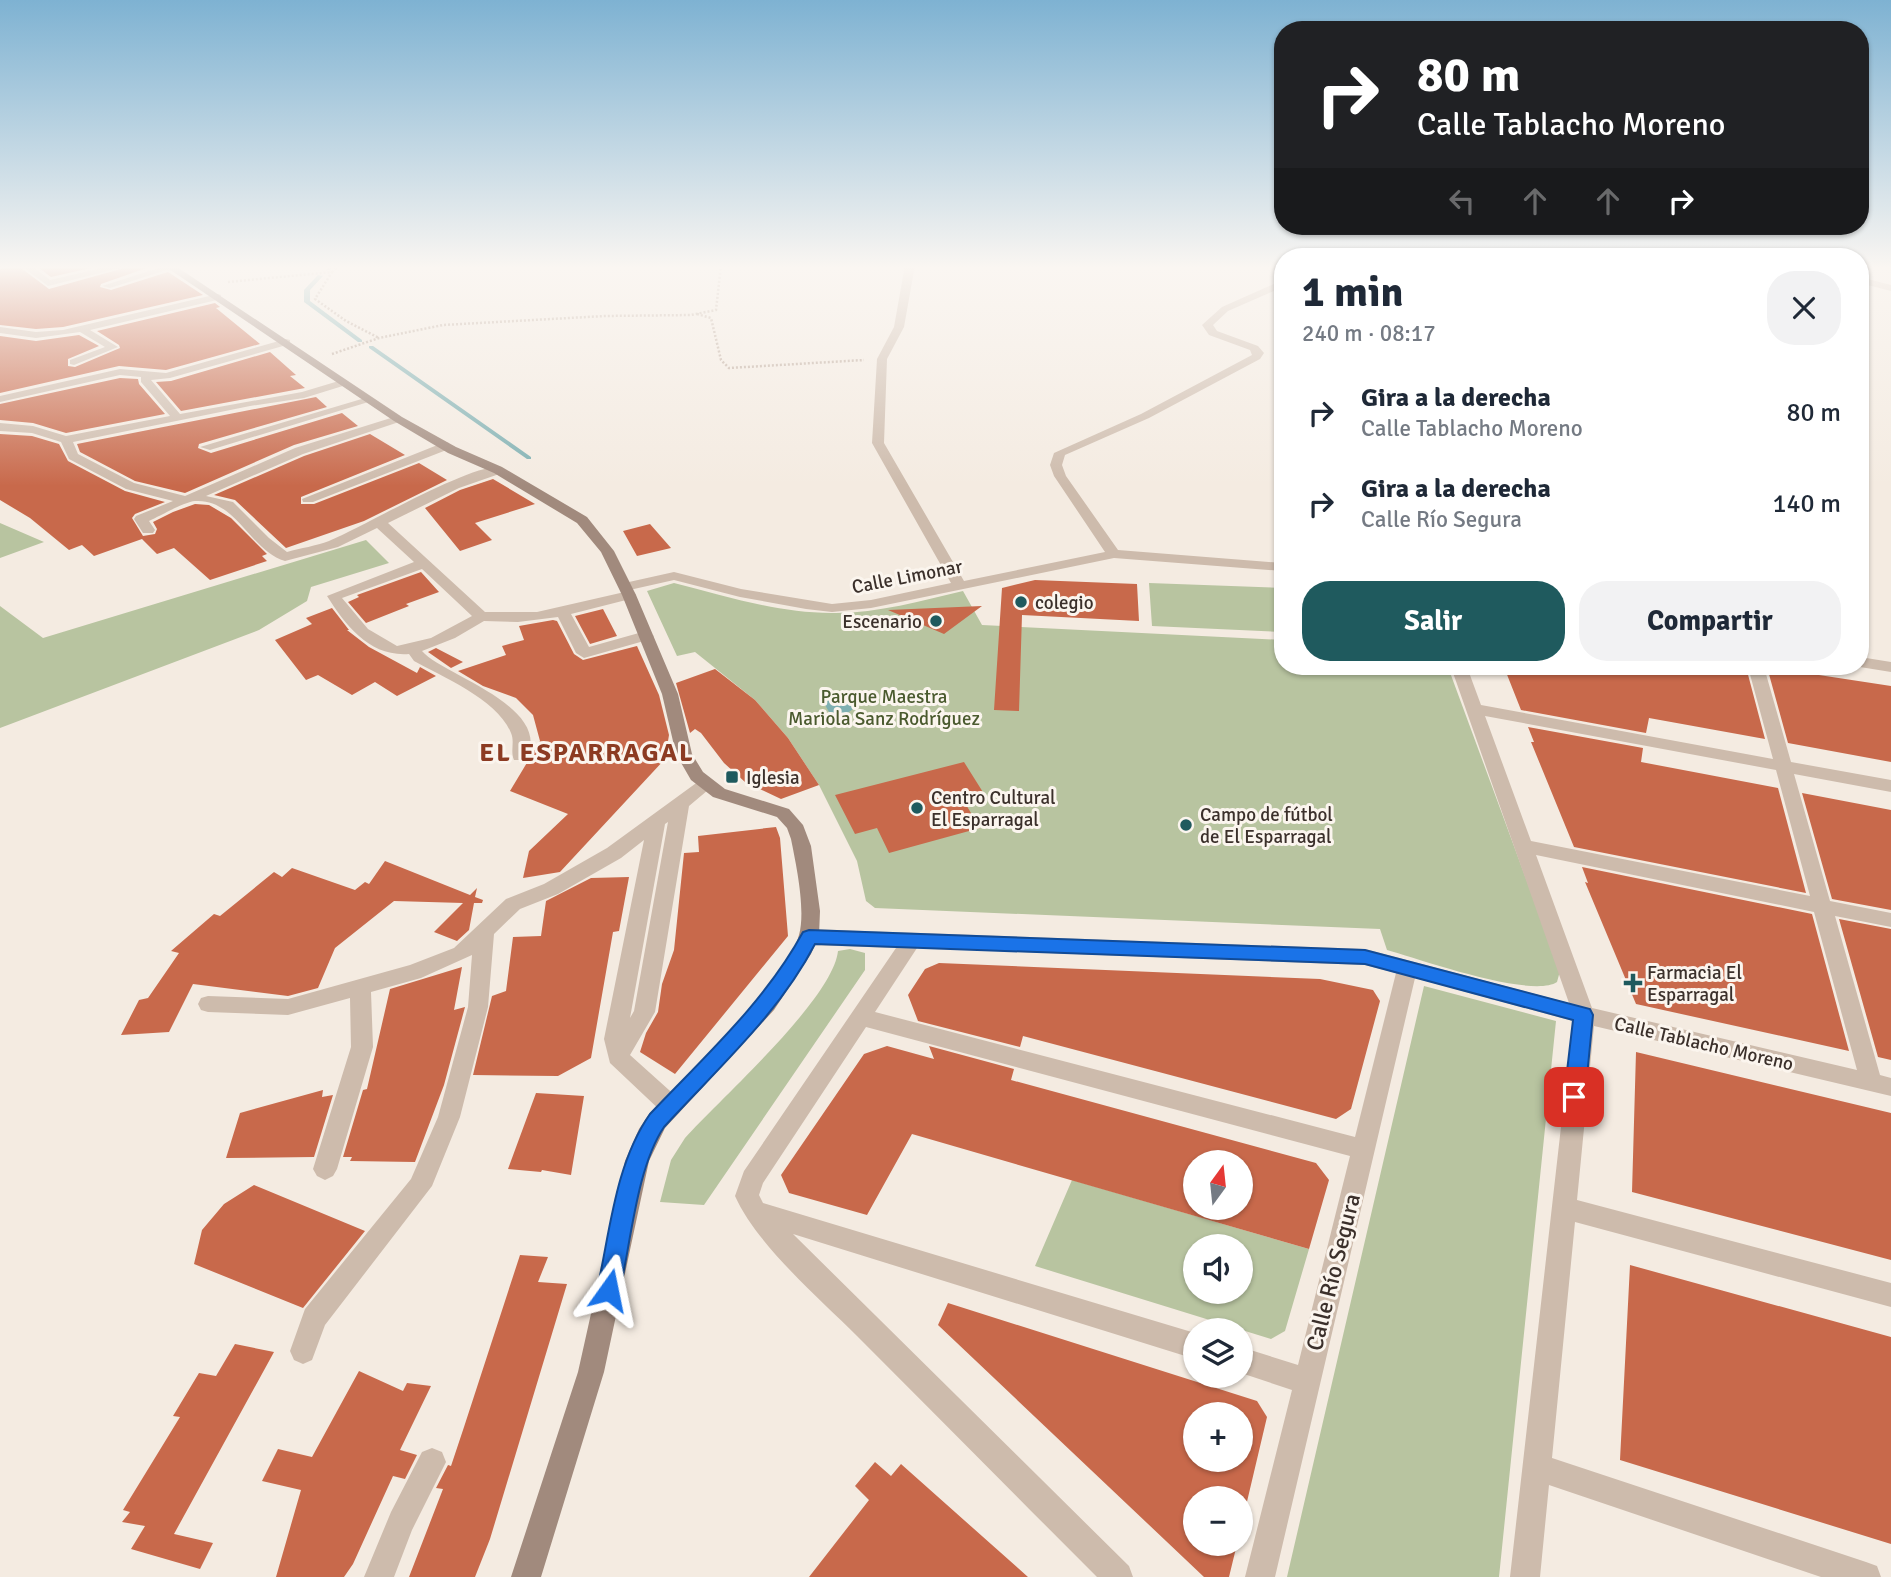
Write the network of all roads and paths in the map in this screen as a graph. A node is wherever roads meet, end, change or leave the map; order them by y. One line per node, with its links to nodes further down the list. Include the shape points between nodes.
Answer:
1 (99, 339): 10 (street, via 113,347)
2 (281, 339): 7 (main road)
3 (377, 339): 9 (path)
4 (716, 339): 8 (path, via 721,360 729,368)
5 (893, 339): 8 (street)
6 (1228, 339): 26 (street, via 1254,348 1258,355 1145,416 1060,453 1056,465 1060,476)
7 (286, 342): 9 (main road); 11 (street, via 166,376)
8 (882, 359): 29 (street, via 878,443)
9 (312, 360): 12 (main road)
10 (74, 362)
11 (149, 373): 13 (street, via 120,372); 15 (street, via 145,380)
12 (342, 383): 14 (main road); 15 (street, via 304,395)
13 (0, 399)
14 (369, 400): 16 (main road); 20 (street)
15 (178, 418): 18 (street)
16 (398, 419): 19 (main road); 22 (street, via 299,451)
17 (0, 427): 18 (street)
18 (66, 440): 22 (street, via 73,456 130,486)
19 (445, 446): 21 (main road); 23 (street)
20 (206, 447)
21 (498, 470): 24 (street); 30 (main road, via 582,520 607,551)
22 (190, 498): 24 (street, via 228,505 285,557 334,544); 25 (street, via 141,519)
23 (309, 499)
24 (379, 522): 27 (street)
25 (148, 530)
26 (1114, 554): 28 (street, Calle Limonar); 29 (street, Calle Limonar)
27 (422, 564): 32 (street); 34 (street, via 334,596 351,622 388,649)
28 (1274, 566)
29 (960, 586): 30 (street, Calle Limonar, via 832,608 767,599 674,576)
30 (627, 591): 31 (street, Calle Limonar); 33 (main road)
31 (562, 611): 32 (street, Calle Limonar, via 501,620); 33 (street, via 584,653)
32 (481, 616): 34 (street)
33 (646, 636): 42 (main road, via 670,694 684,754)
34 (412, 649): 40 (street, via 419,658 485,694 521,736)
35 (1869, 663): 36 (street)
36 (1891, 667)
37 (1462, 675): 39 (street)
38 (1758, 675): 41 (street)
39 (1474, 709): 41 (street); 46 (street)
40 (520, 756)
41 (1783, 766): 43 (street); 47 (street)
42 (705, 785): 44 (street); 50 (main road, via 772,808 792,820 801,839 811,916)
43 (1891, 786)
44 (680, 804): 45 (street); 57 (street, via 644,1012)
45 (656, 823): 49 (street, via 551,889 513,904); 57 (street, via 615,1039)
46 (1525, 846): 47 (street); 55 (street)
47 (1822, 905): 48 (street); 58 (street)
48 (1891, 920)
49 (484, 931): 53 (street, via 461,953); 66 (street, via 478,1007 449,1116 421,1186 314,1318)
50 (809, 937): 51 (street, Calle Tablacho Moreno); 59 (main road, via 767,1002)
51 (911, 942): 52 (street, Calle Tablacho Moreno, via 1365,957); 56 (street)
52 (1407, 968): 55 (street, Calle Tablacho Moreno); 60 (street, Calle Río Segura)
53 (360, 987): 54 (street, via 288,1007); 61 (street, via 362,1047)
54 (208, 1004)
55 (1584, 1015): 58 (street, Calle Tablacho Moreno); 62 (street)
56 (860, 1017): 60 (street); 63 (street, via 752,1179 747,1196)
57 (618, 1057): 59 (street)
58 (1881, 1084)
59 (671, 1106): 72 (main road, via 647,1136 636,1161 591,1372)
60 (1363, 1149): 68 (street, Calle Río Segura)
61 (325, 1169)
62 (1562, 1207): 64 (street); 70 (street)
63 (755, 1211): 65 (street); 73 (street)
64 (1891, 1295)
65 (1183, 1342)
66 (303, 1352)
67 (1253, 1364): 68 (street)
68 (1307, 1381): 74 (street, Calle Río Segura)
69 (432, 1462): 71 (street)
70 (1537, 1467): 75 (street); 76 (street)
71 (379, 1577)
72 (526, 1577)
73 (1118, 1577)
74 (1261, 1577)
75 (1525, 1577)
76 (1866, 1577)

